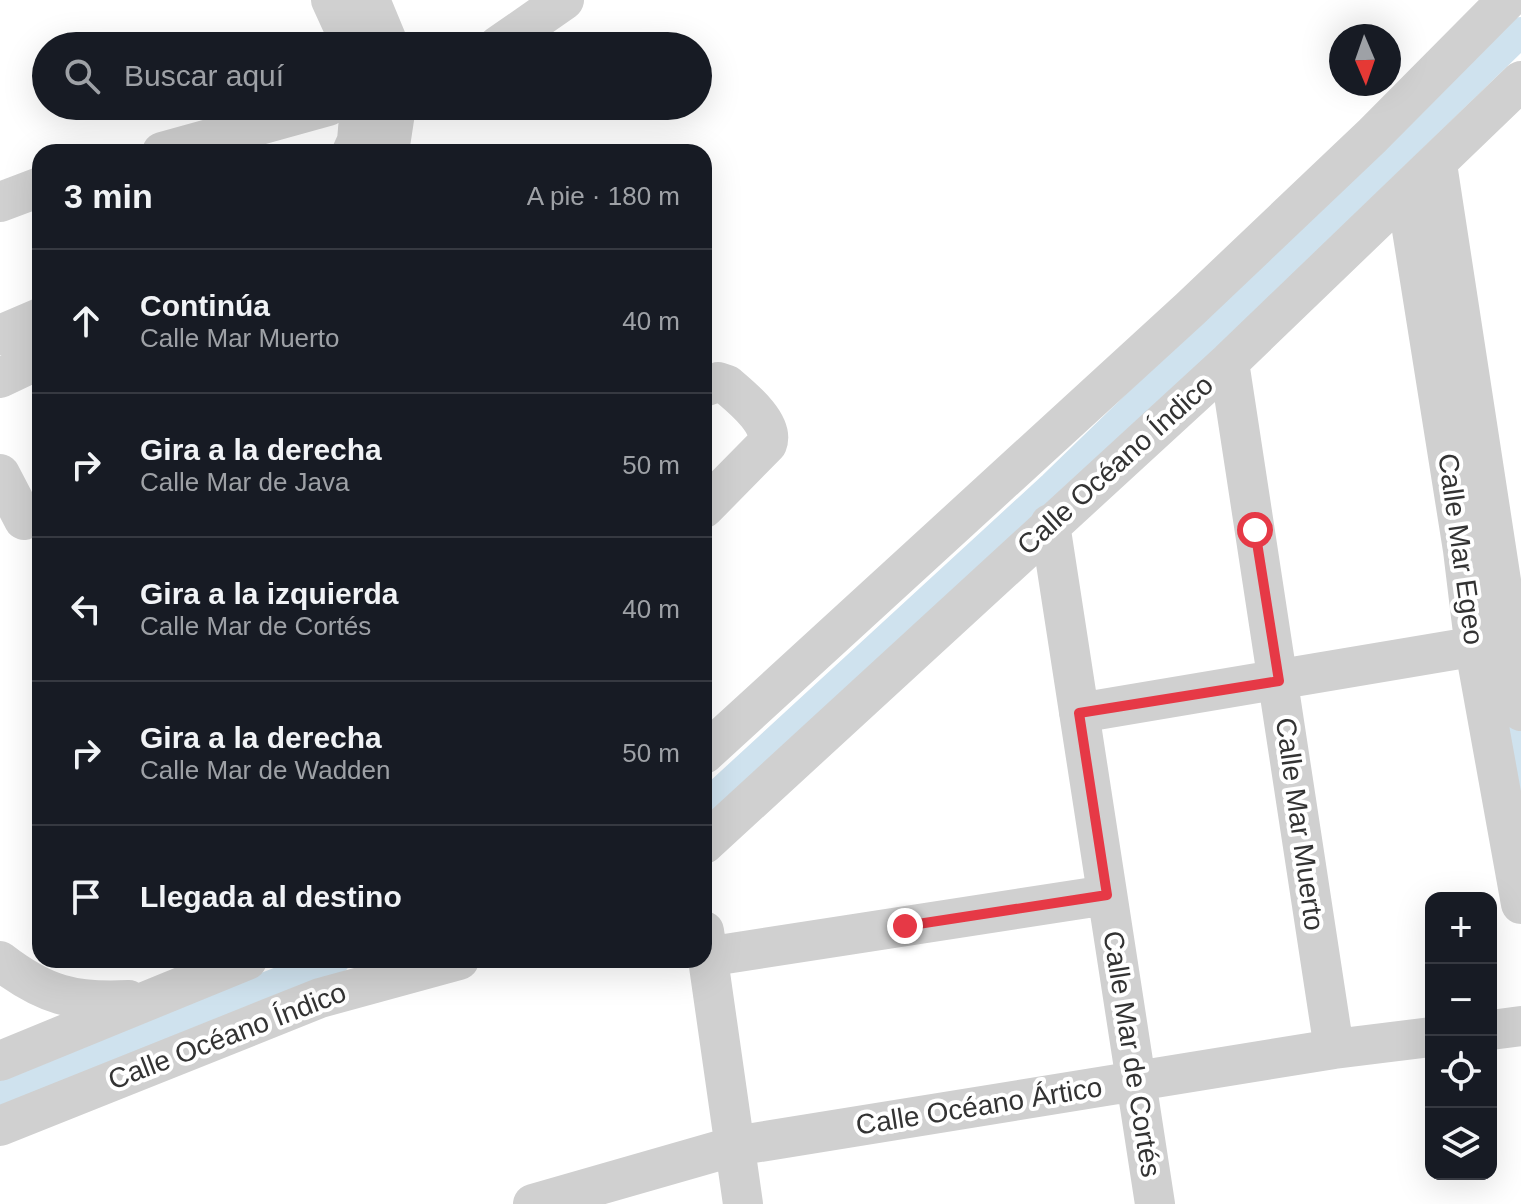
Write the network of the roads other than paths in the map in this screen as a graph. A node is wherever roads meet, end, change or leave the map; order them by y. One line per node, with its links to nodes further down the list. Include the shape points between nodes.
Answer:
1 (331, 0): 5 (street)
2 (370, 0): 6 (street)
3 (564, 0): 7 (street)
4 (1507, 0): 31 (street, via 1190,309)
5 (346, 32)
6 (383, 32)
7 (518, 32)
8 (1521, 81): 13 (street, Calle Océano Índico)
9 (277, 120): 11 (street)
10 (388, 120): 12 (street)
11 (191, 144)
12 (356, 144)
13 (1421, 178): 18 (street, Calle Océano Índico); 26 (street, Calle Mar Egeo)
14 (32, 190): 15 (street)
15 (0, 202)
16 (32, 321): 17 (street)
17 (0, 335)
18 (1229, 362): 25 (street, Calle Océano Índico); 28 (street, Calle Mar Muerto)
19 (32, 363): 20 (street)
20 (0, 378)
21 (712, 384): 23 (street, via 727,385 767,427 770,437)
22 (0, 474): 24 (street)
23 (712, 500)
24 (21, 521)
25 (1050, 524): 30 (street, Calle Mar de Cortés); 32 (street, Calle Océano Índico)
26 (1486, 526): 27 (street, Calle Mar Egeo)
27 (1492, 644): 28 (street); 29 (street, Calle Mar Egeo); 34 (street, Calle Mar Egeo)
28 (1279, 681): 30 (street); 44 (street, Calle Mar Muerto)
29 (1521, 711)
30 (1079, 713): 33 (street, Calle Mar de Cortés)
31 (712, 747)
32 (712, 837)
33 (1107, 895): 35 (street); 46 (street, Calle Mar de Cortés)
34 (1521, 904)
35 (712, 942)
36 (0, 961): 40 (street, via 28,983 72,999)
37 (226, 968): 40 (street)
38 (427, 968): 47 (street, Calle Océano Índico, via 297,1007)
39 (709, 968): 48 (street)
40 (149, 998): 45 (street)
41 (1521, 1026): 42 (street)
42 (1497, 1029)
43 (1425, 1038): 44 (street, Calle Océano Ártico)
44 (1334, 1049): 46 (street, Calle Océano Ártico)
45 (0, 1061)
46 (1136, 1080): 48 (street, Calle Océano Ártico); 51 (street, Calle Mar de Cortés)
47 (0, 1126)
48 (735, 1146): 49 (street, Calle Océano Ártico); 50 (street)
49 (533, 1204)
50 (743, 1204)
51 (1155, 1204)

